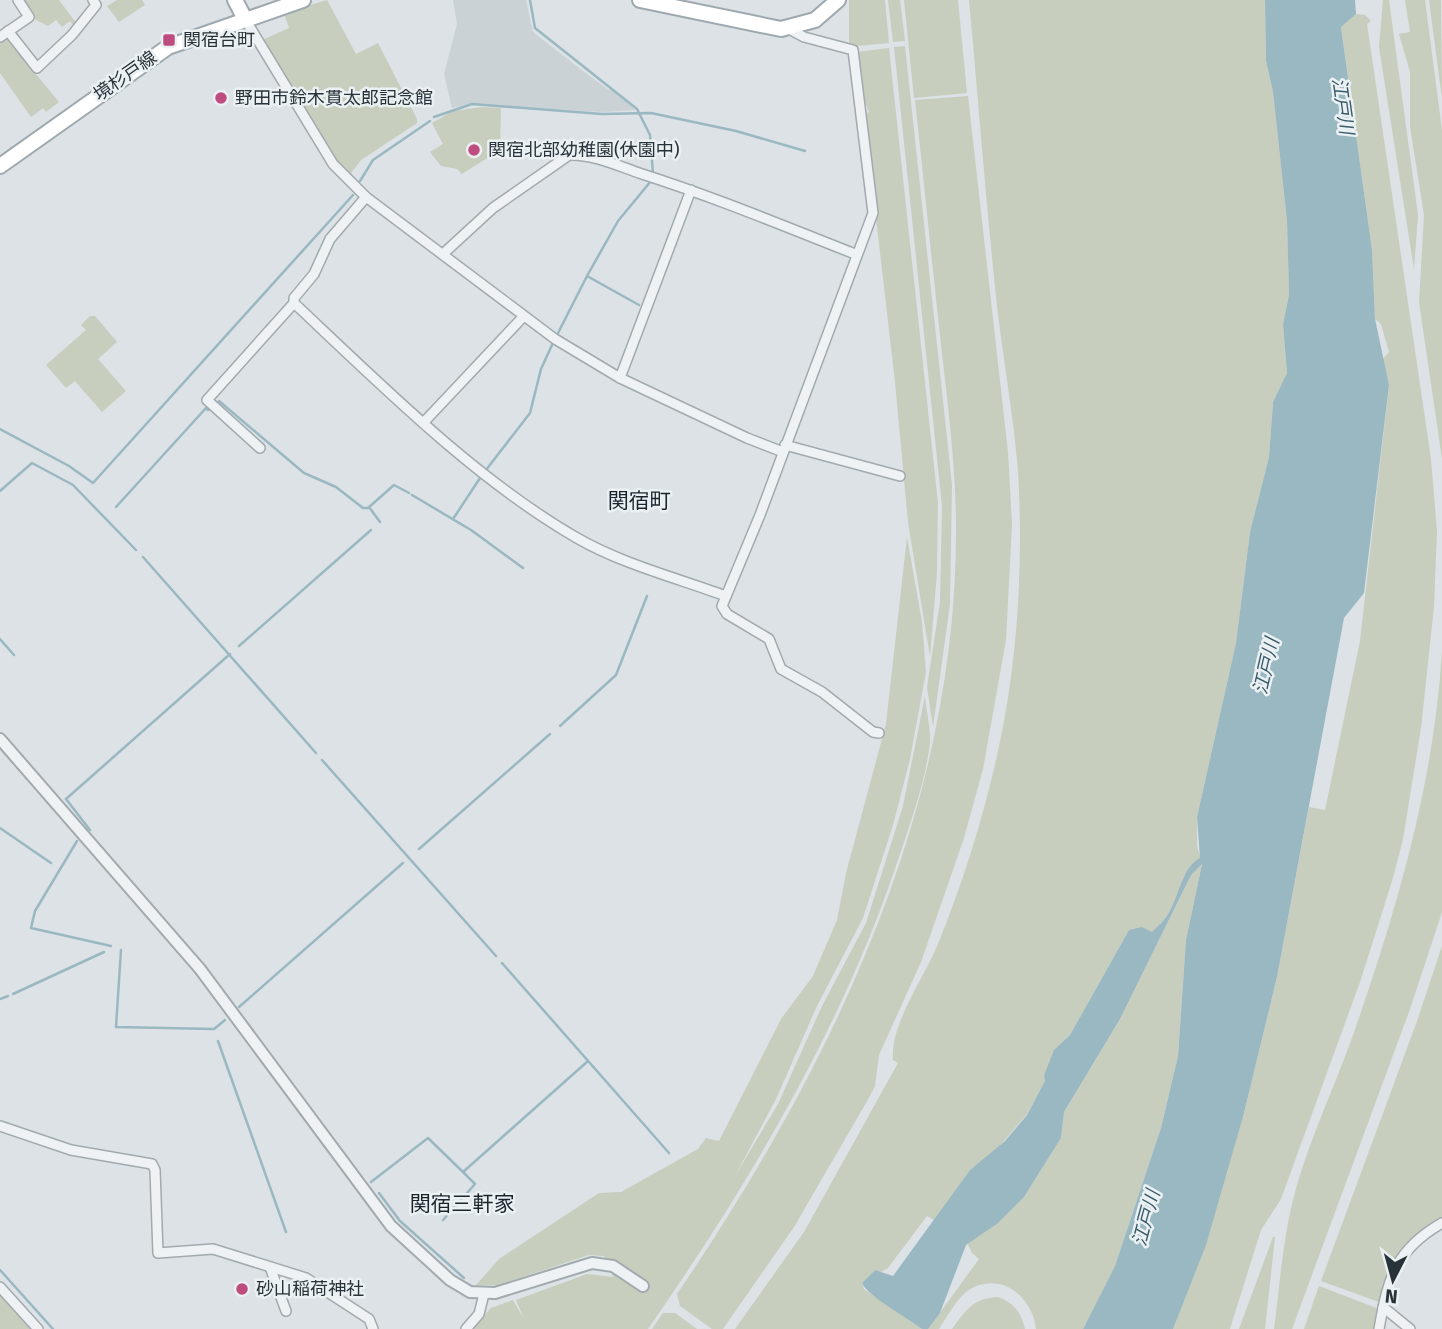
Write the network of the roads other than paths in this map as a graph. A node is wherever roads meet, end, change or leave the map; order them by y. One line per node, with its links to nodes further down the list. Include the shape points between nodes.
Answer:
1 (18, 0): 9 (street, via 29,17)
2 (93, 0): 9 (street, via 96,5 72,35 37,68)
3 (235, 0): 7 (main road)
4 (303, 0): 7 (main road, 境杉戸線)
5 (640, 0): 8 (main road)
6 (838, 0): 8 (main road, via 822,16)
7 (245, 19): 10 (main road, 境杉戸線, via 158,52); 12 (street, via 333,164)
8 (789, 29): 14 (street, via 853,50 873,213)
9 (4, 34)
10 (0, 166)
11 (691, 190): 13 (street, via 598,159 569,155 493,208); 14 (street); 17 (street)
12 (366, 197): 13 (street); 15 (street, via 330,239)
13 (444, 253): 16 (street)
14 (855, 254): 20 (street)
15 (294, 303): 18 (street); 19 (street, via 207,400)
16 (523, 317): 17 (street); 18 (street)
17 (620, 377): 20 (street, via 747,438)
18 (424, 422): 22 (street, via 575,537)
19 (260, 447)
20 (784, 448): 21 (street); 22 (street)
21 (900, 476)
22 (726, 596): 23 (street, via 722,606 727,614 769,639 781,669)
23 (879, 733)
24 (0, 739): 30 (street, via 200,969 391,1226 450,1280 463,1289)
25 (0, 1126): 27 (street, via 71,1150 152,1164 158,1253 213,1250)
26 (1441, 1226): 31 (street, via 1407,1249 1394,1269)
27 (270, 1267): 32 (street); 34 (street, via 306,1278 369,1319)
28 (643, 1286): 30 (street, via 613,1266 592,1263)
29 (0, 1287): 33 (street)
30 (485, 1294): 35 (street, via 480,1314)
31 (1383, 1307): 36 (street); 37 (street)
32 (286, 1311)
33 (38, 1329)
34 (373, 1329)
35 (466, 1329)
36 (1379, 1329)
37 (1410, 1329)

